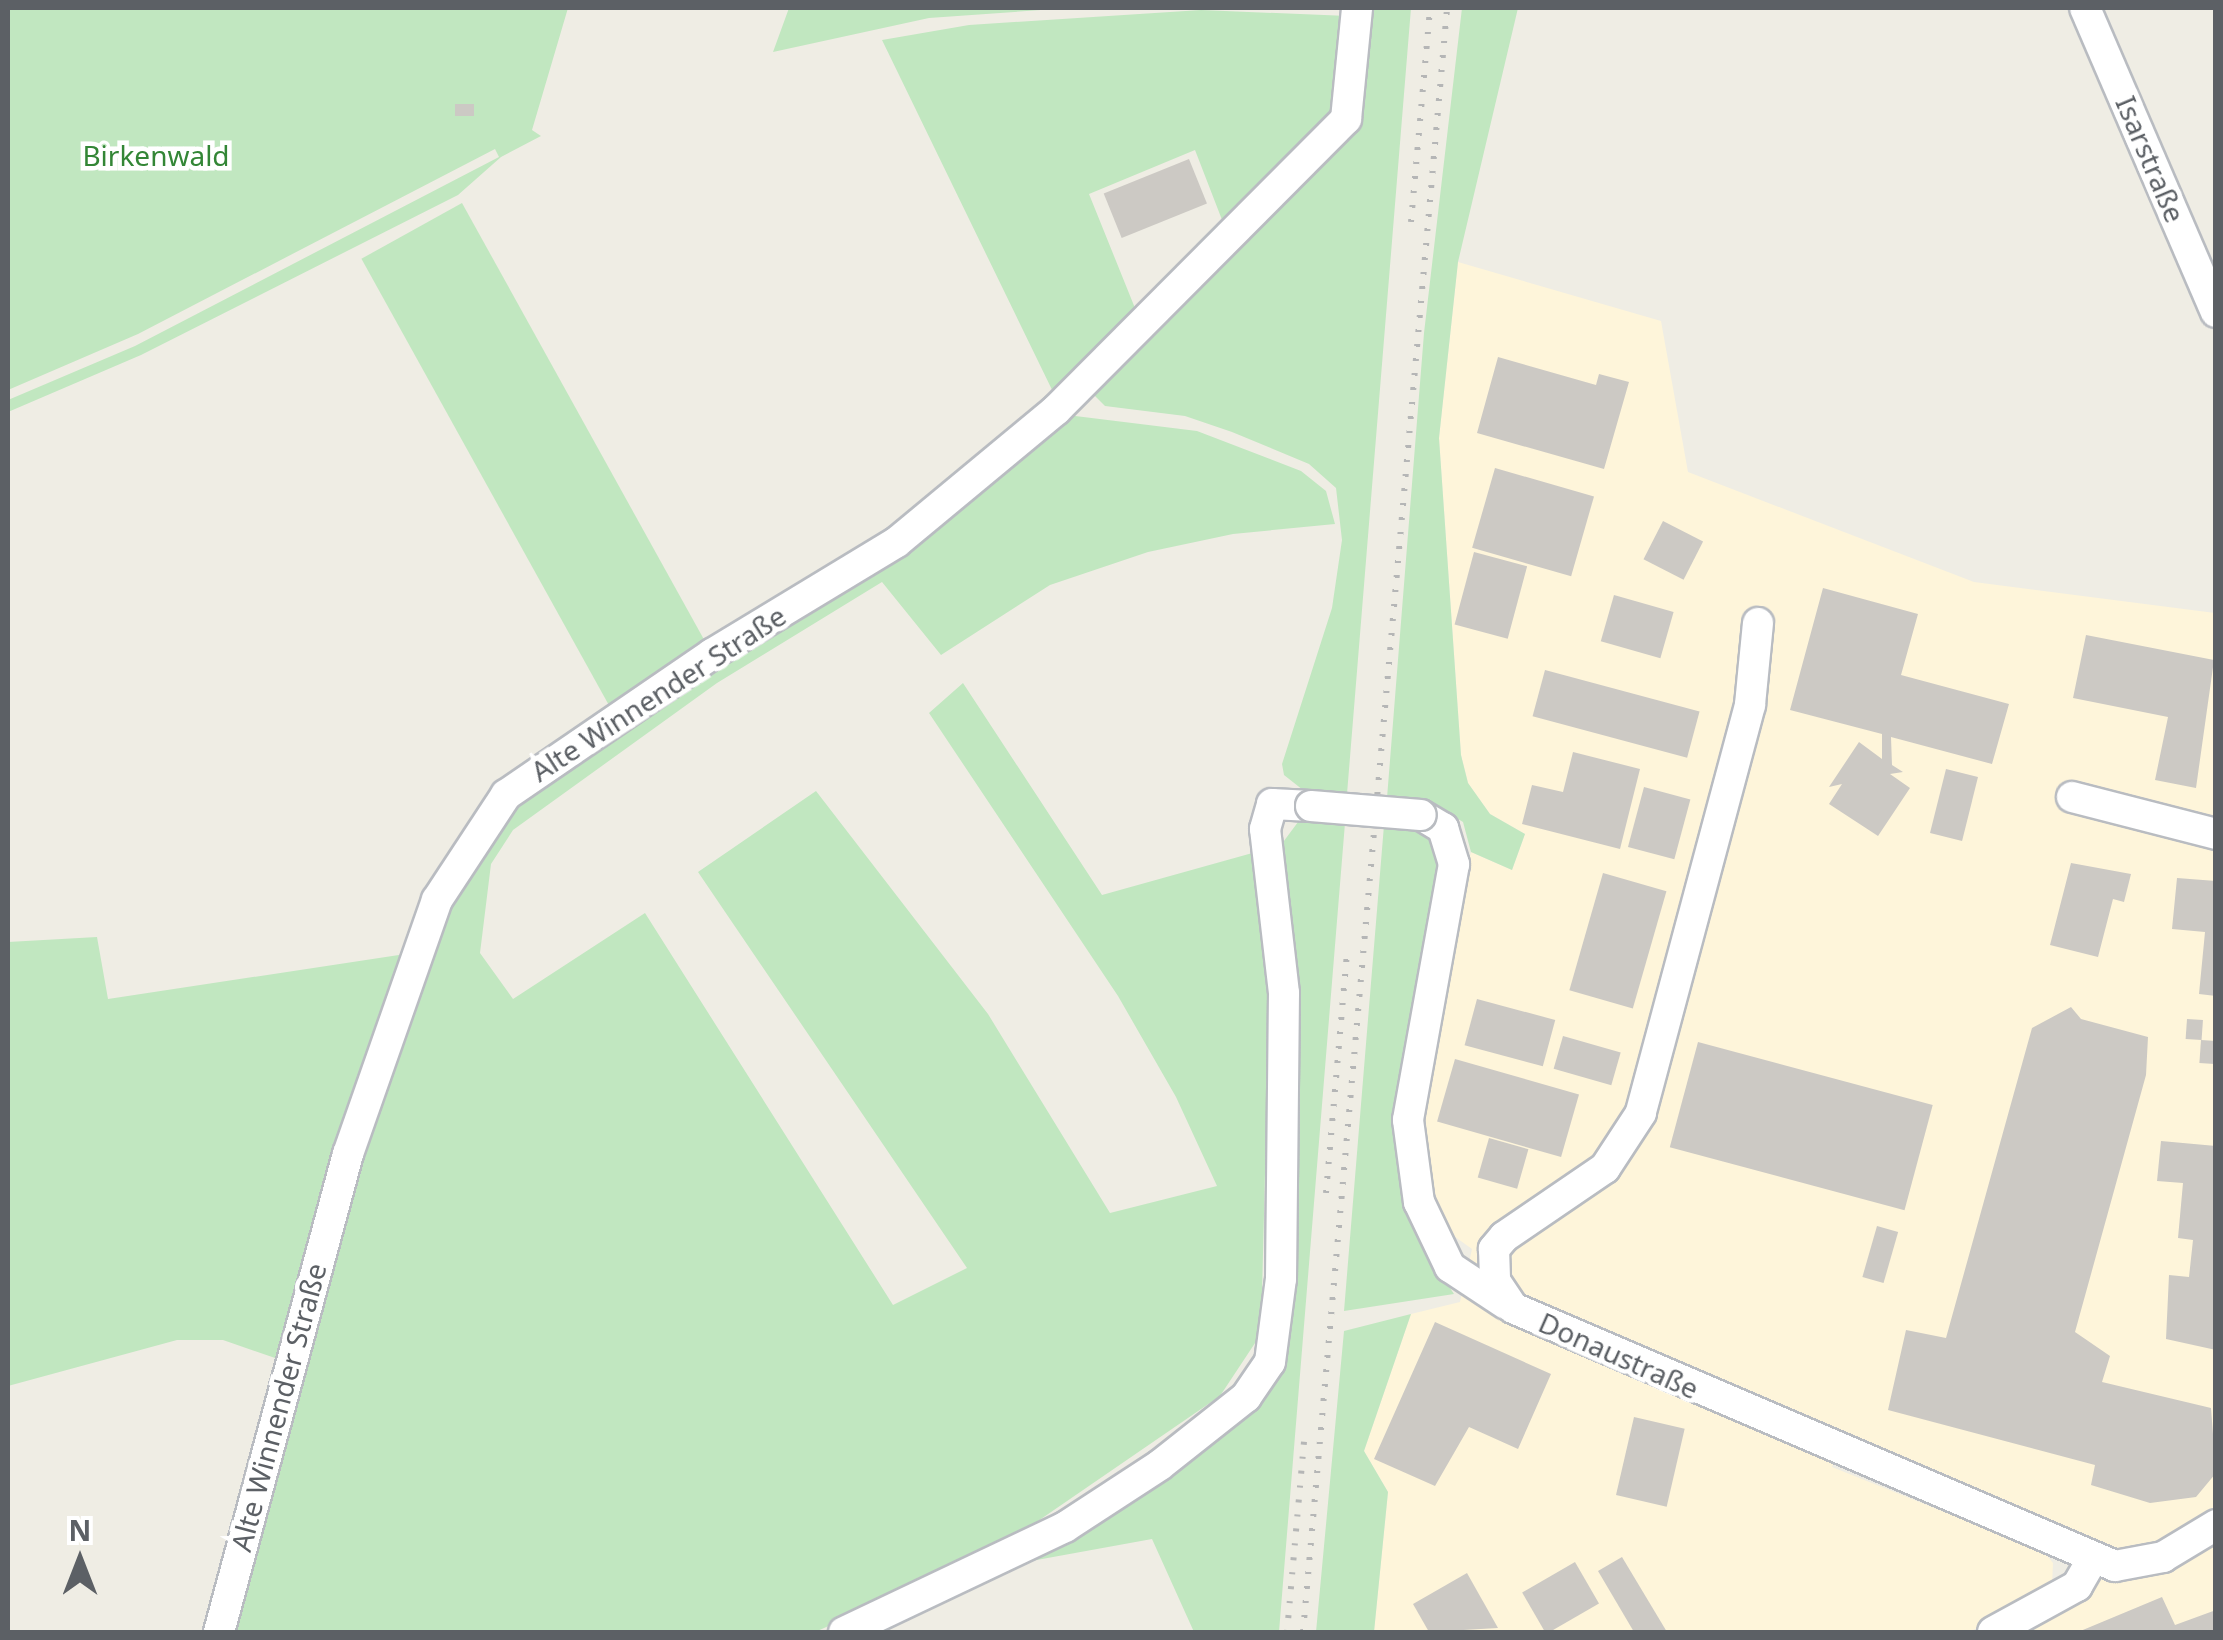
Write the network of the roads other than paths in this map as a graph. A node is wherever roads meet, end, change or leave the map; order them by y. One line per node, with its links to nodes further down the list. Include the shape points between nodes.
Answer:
1 (1357, 8): 10 (street, Alte Winnender Straße, via 1346,119 1056,410 897,542 712,654 506,795 437,900 348,1154)
2 (2085, 8): 3 (street, Isarstraße)
3 (2216, 312)
4 (1758, 623): 7 (street, Donaustraße, via 1750,705 1641,1113 1606,1168 1494,1250 1492,1274)
5 (2072, 797): 6 (street)
6 (2216, 834)
7 (1514, 1308): 9 (street, Donaustraße); 11 (street, bridge, via 1450,1267 1419,1202 1408,1120 1454,864 1443,828 1420,815 1272,804 1265,829 1284,992 1281,1279 1270,1362 1232,1408 1064,1527)
8 (2216, 1525): 9 (street, Donaustraße, via 2142,1564 2115,1566)
9 (2093, 1558): 12 (street, via 2077,1586)
10 (220, 1632)
11 (844, 1632)
12 (1993, 1632)

